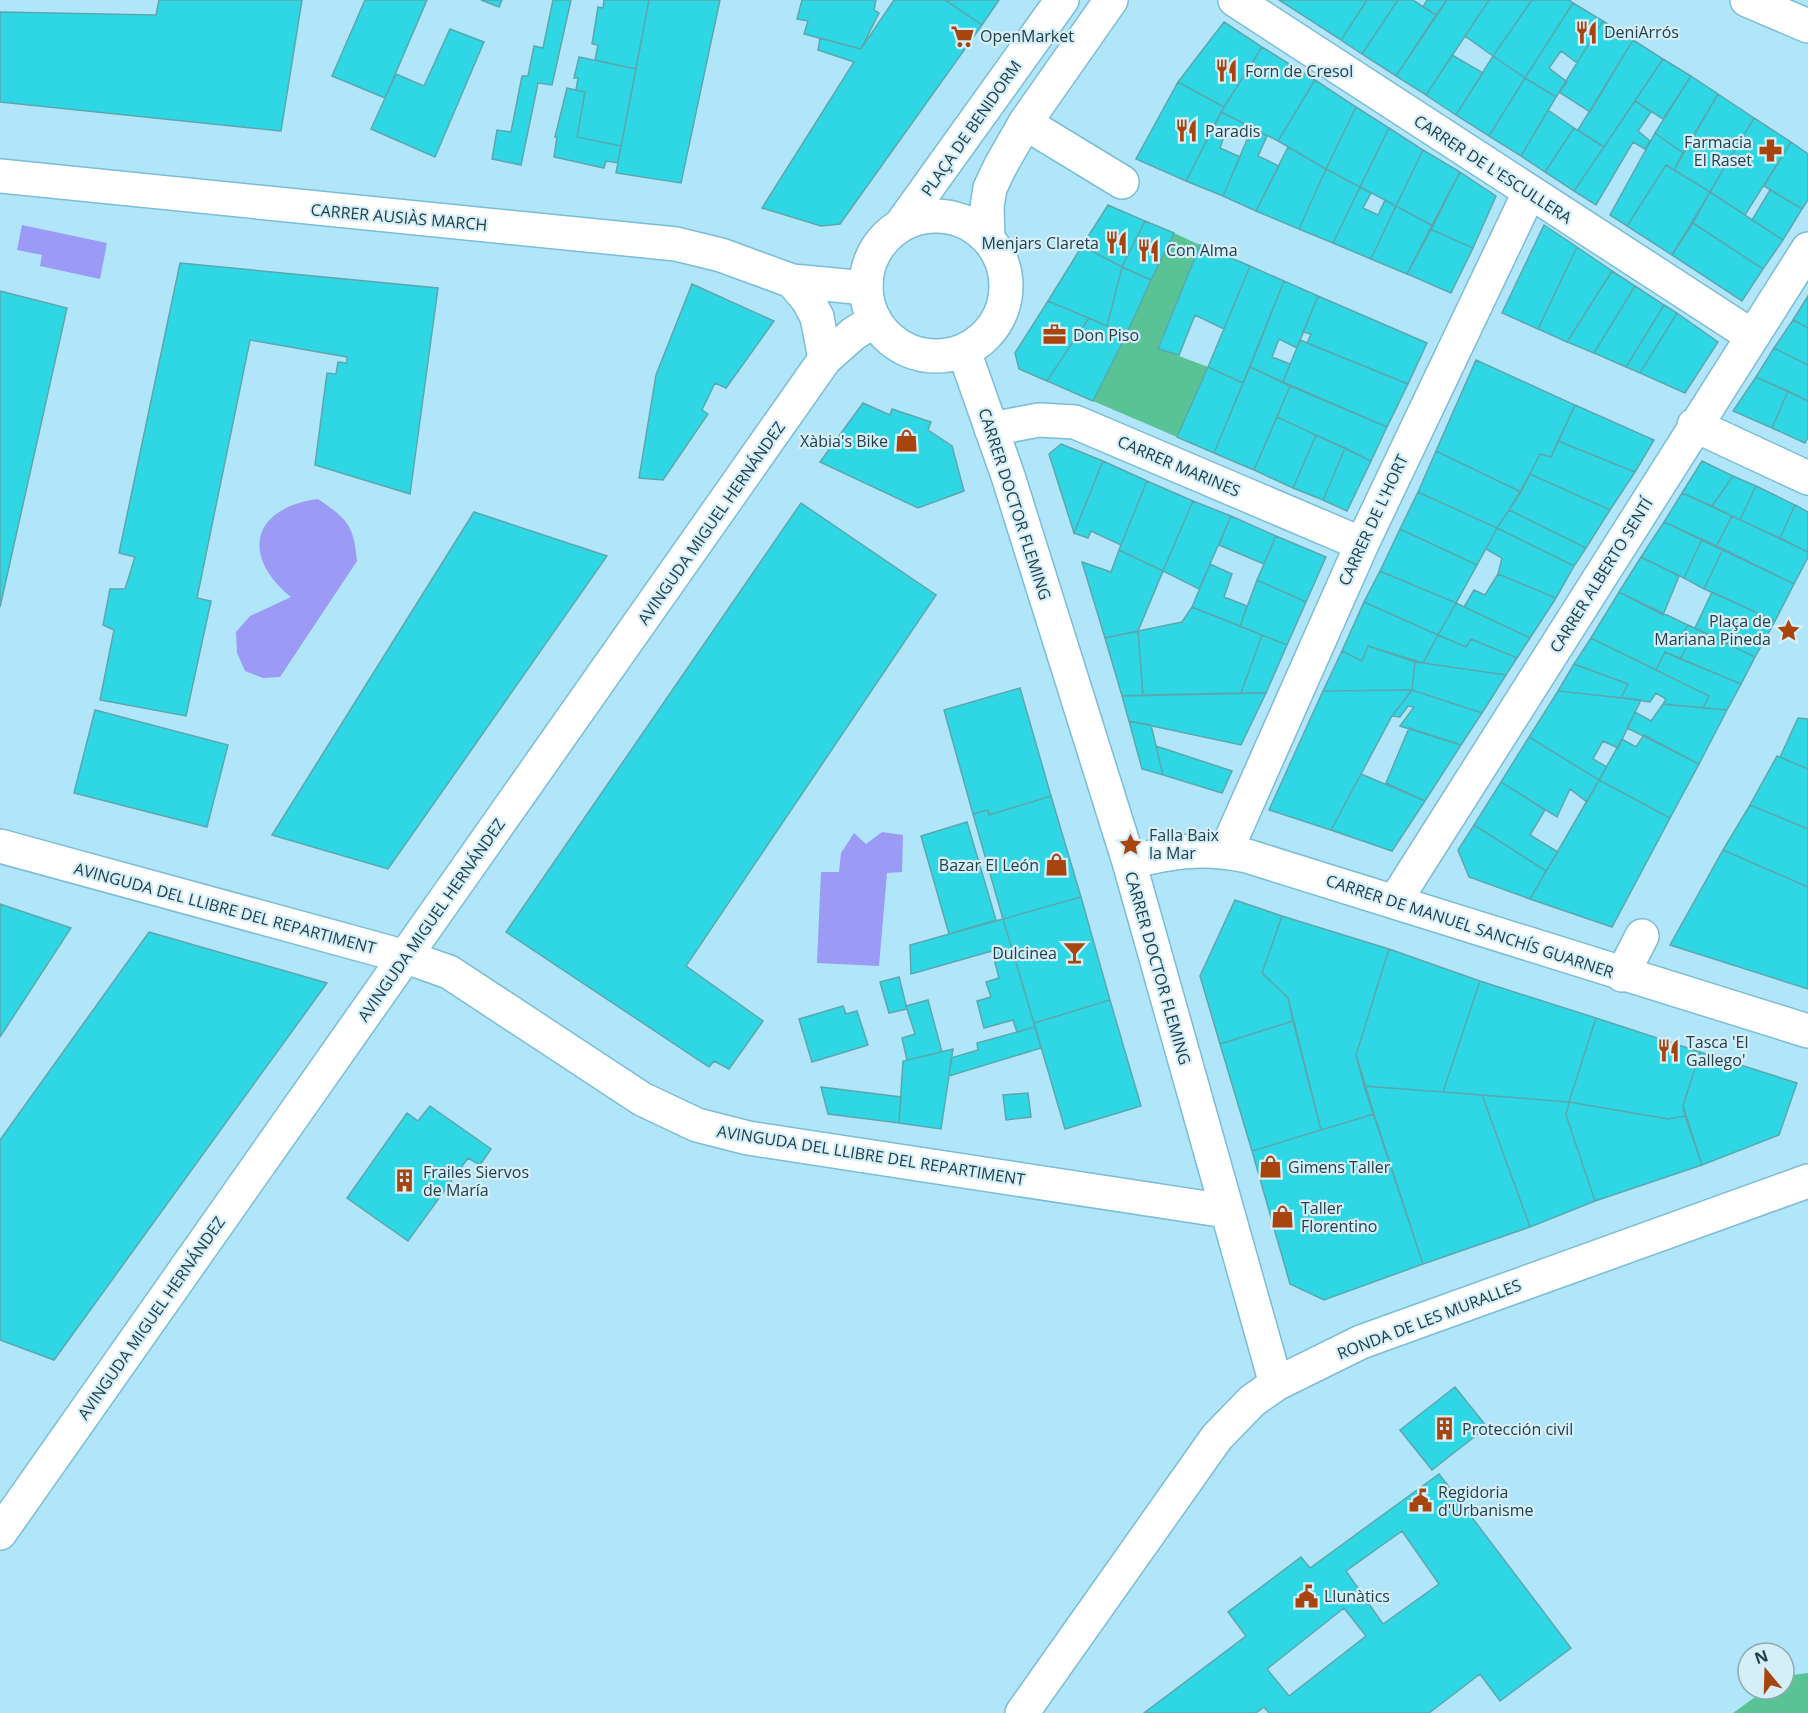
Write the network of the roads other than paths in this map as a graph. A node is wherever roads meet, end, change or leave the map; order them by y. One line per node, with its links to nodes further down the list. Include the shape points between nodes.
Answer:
1 (1062, 0): 10 (street, PLAÇA DE BENIDORM)
2 (1111, 0): 6 (street)
3 (1235, 0): 9 (street, CARRER DE L'ESCULLERA)
4 (1747, 0): 5 (street)
5 (1808, 26)
6 (1025, 123): 8 (street); 11 (street, via 990,188)
7 (0, 176): 13 (street, CARRER AUSIÀS MARCH, via 676,244 722,255)
8 (1122, 182)
9 (1529, 193): 16 (street, CARRER DE L'ESCULLERA); 22 (street, CARRER DE L'HORT)
10 (900, 226): 11 (street, via 937,215 974,226); 14 (street, via 888,235 871,259)
11 (988, 238): 17 (street, via 1003,264 1007,294 997,322)
12 (1808, 249): 16 (street, CARRER ALBERTO SENTÍ)
13 (792, 281): 14 (street, CARRER AUSIÀS MARCH); 18 (street, via 817,317)
14 (866, 288): 15 (street)
15 (875, 320): 17 (street, via 887,337 913,352 944,356); 18 (street, AVINGUDA MIGUEL HERNÁNDEZ)
16 (1752, 336): 19 (street, CARRER ALBERTO SENTÍ)
17 (964, 351): 20 (street, CARRER DOCTOR FLEMING)
18 (825, 359): 28 (street, AVINGUDA MIGUEL HERNÁNDEZ)
19 (1694, 425): 21 (street); 26 (street, CARRER ALBERTO SENTÍ)
20 (991, 429): 22 (street, CARRER MARINES, via 1039,420 1075,422); 25 (street, CARRER DOCTOR FLEMING)
21 (1808, 478)
22 (1362, 544): 24 (street, CARRER DE L'HORT)
23 (0, 846): 28 (street, AVINGUDA DEL LLIBRE DEL REPARTIMENT)
24 (1226, 851): 25 (street, CARRER DE MANUEL SANCHÍS GUARNER, via 1192,849); 26 (street, CARRER DE MANUEL SANCHÍS GUARNER)
25 (1129, 862): 32 (street, CARRER DOCTOR FLEMING)
26 (1395, 901): 29 (street, CARRER DE MANUEL SANCHÍS GUARNER)
27 (1642, 936): 29 (street)
28 (406, 957): 32 (street, AVINGUDA DEL LLIBRE DEL REPARTIMENT, via 449,972 642,1099 697,1125 748,1138); 34 (street, AVINGUDA MIGUEL HERNÁNDEZ)
29 (1622, 975): 30 (street, CARRER DE MANUEL SANCHÍS GUARNER)
30 (1808, 1031)
31 (1808, 1181): 33 (street, RONDA DE LES MURALLES, via 1374,1337)
32 (1226, 1211): 33 (street, CARRER DOCTOR FLEMING)
33 (1276, 1384): 35 (street, RONDA DE LES MURALLES, via 1252,1401 1217,1437)
34 (0, 1533)
35 (1022, 1713)

